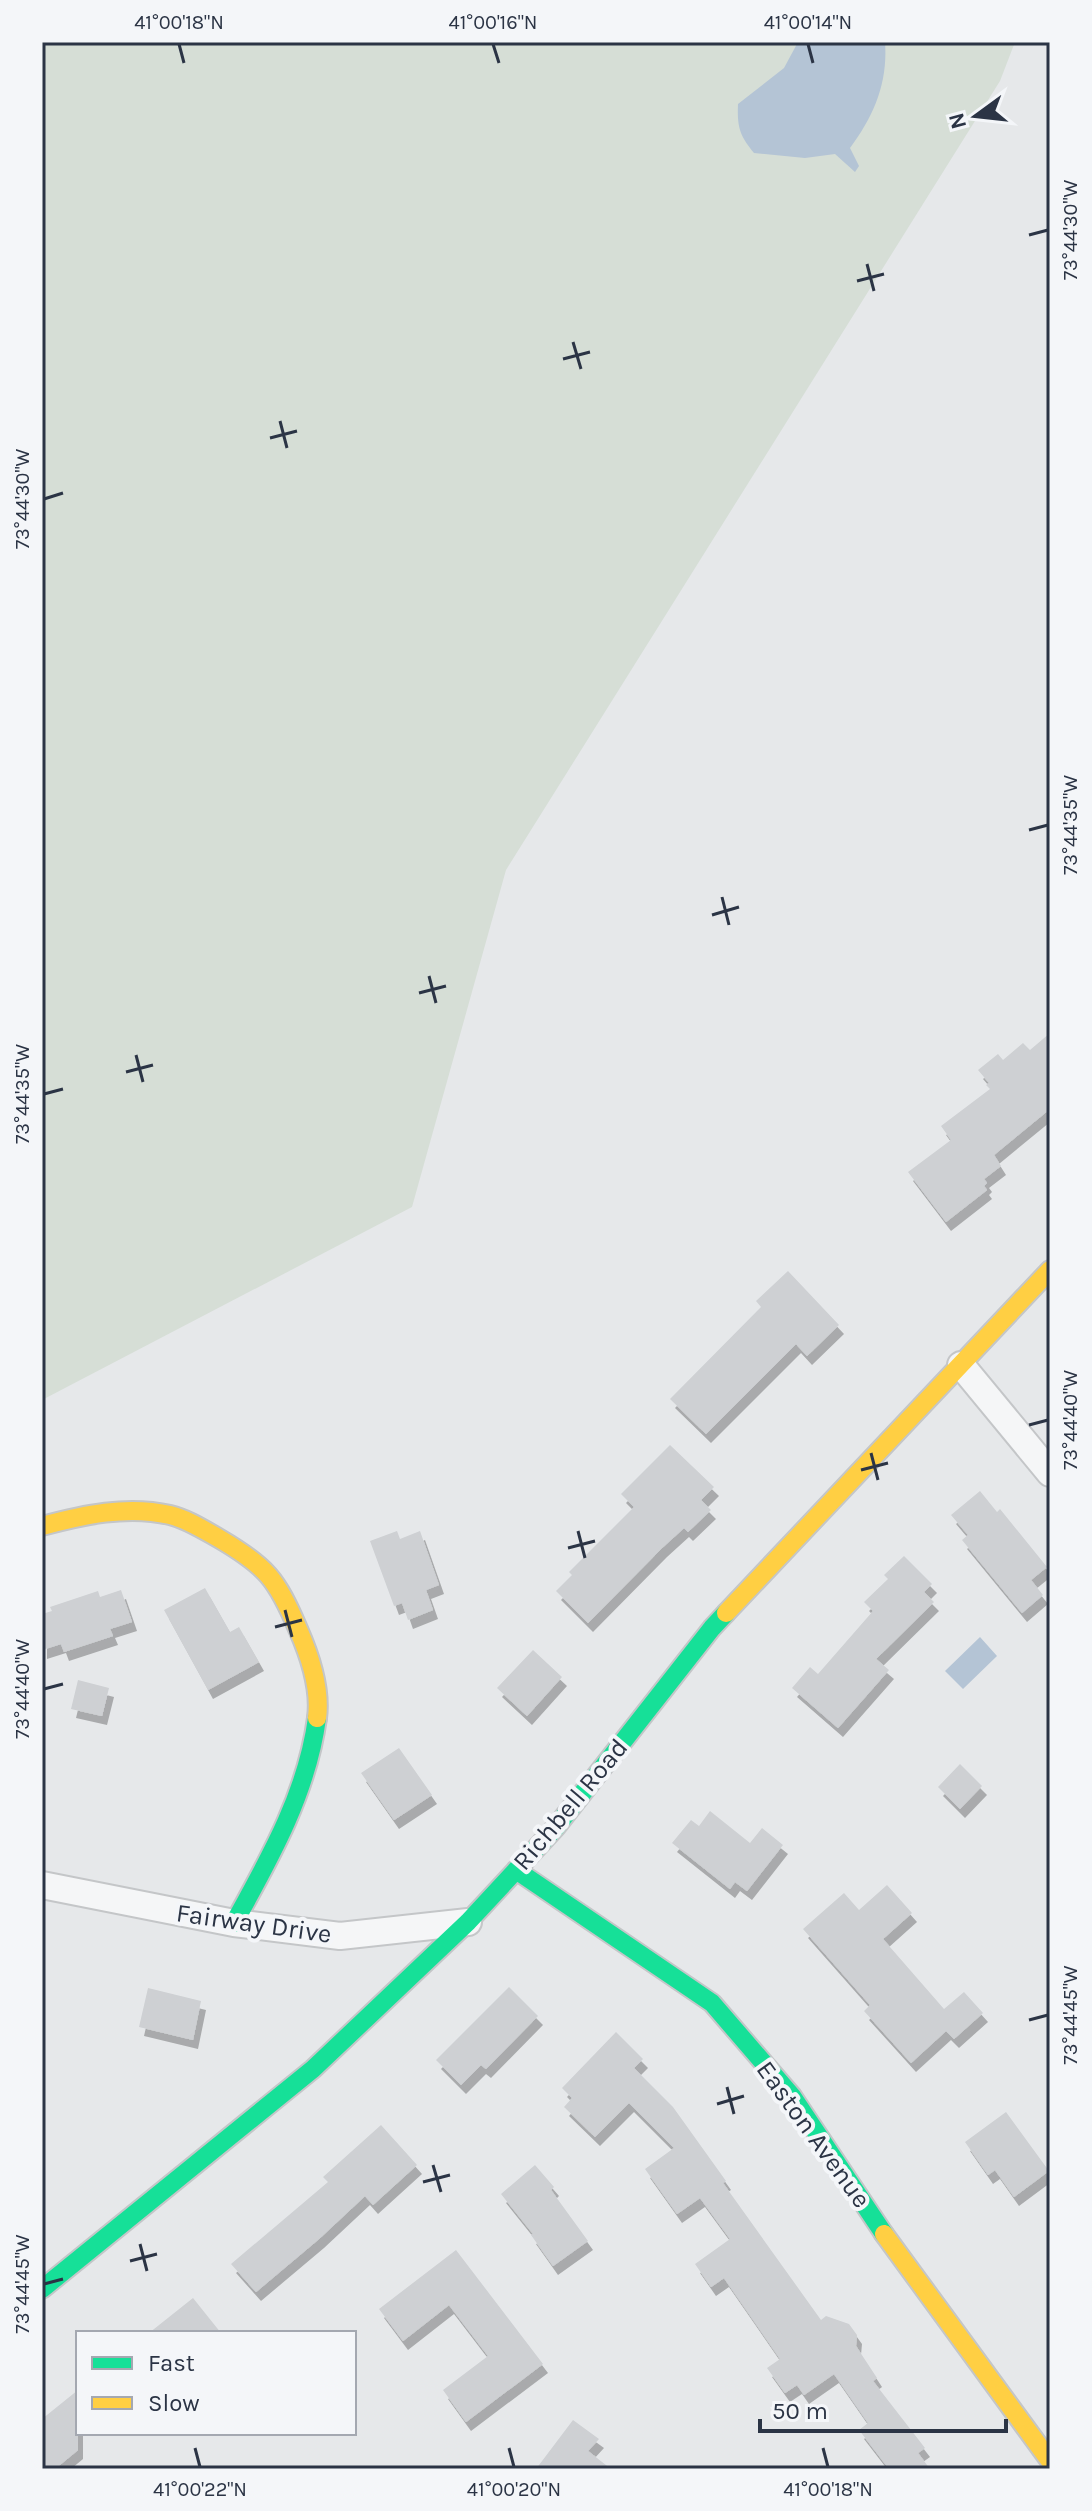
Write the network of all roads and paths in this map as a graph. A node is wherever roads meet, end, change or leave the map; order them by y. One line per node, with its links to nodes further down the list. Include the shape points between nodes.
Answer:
1 (1050, 1270): 2 (street, Richbell Road)
2 (961, 1365): 3 (street); 5 (street, Richbell Road, via 712,1628 556,1827)
3 (1050, 1473)
4 (42, 1526): 8 (street, via 100,1513 171,1515 265,1569 294,1616 319,1706 308,1771 272,1856)
5 (516, 1870): 7 (street, Richbell Road); 10 (street, Easton Avenue, via 712,2003 792,2096 884,2234)
6 (42, 1885): 8 (street, Fairway Drive)
7 (468, 1922): 8 (street, Fairway Drive, via 340,1936); 9 (street, Richbell Road, via 313,2069)
8 (234, 1923)
9 (42, 2289)
10 (1050, 2461)

